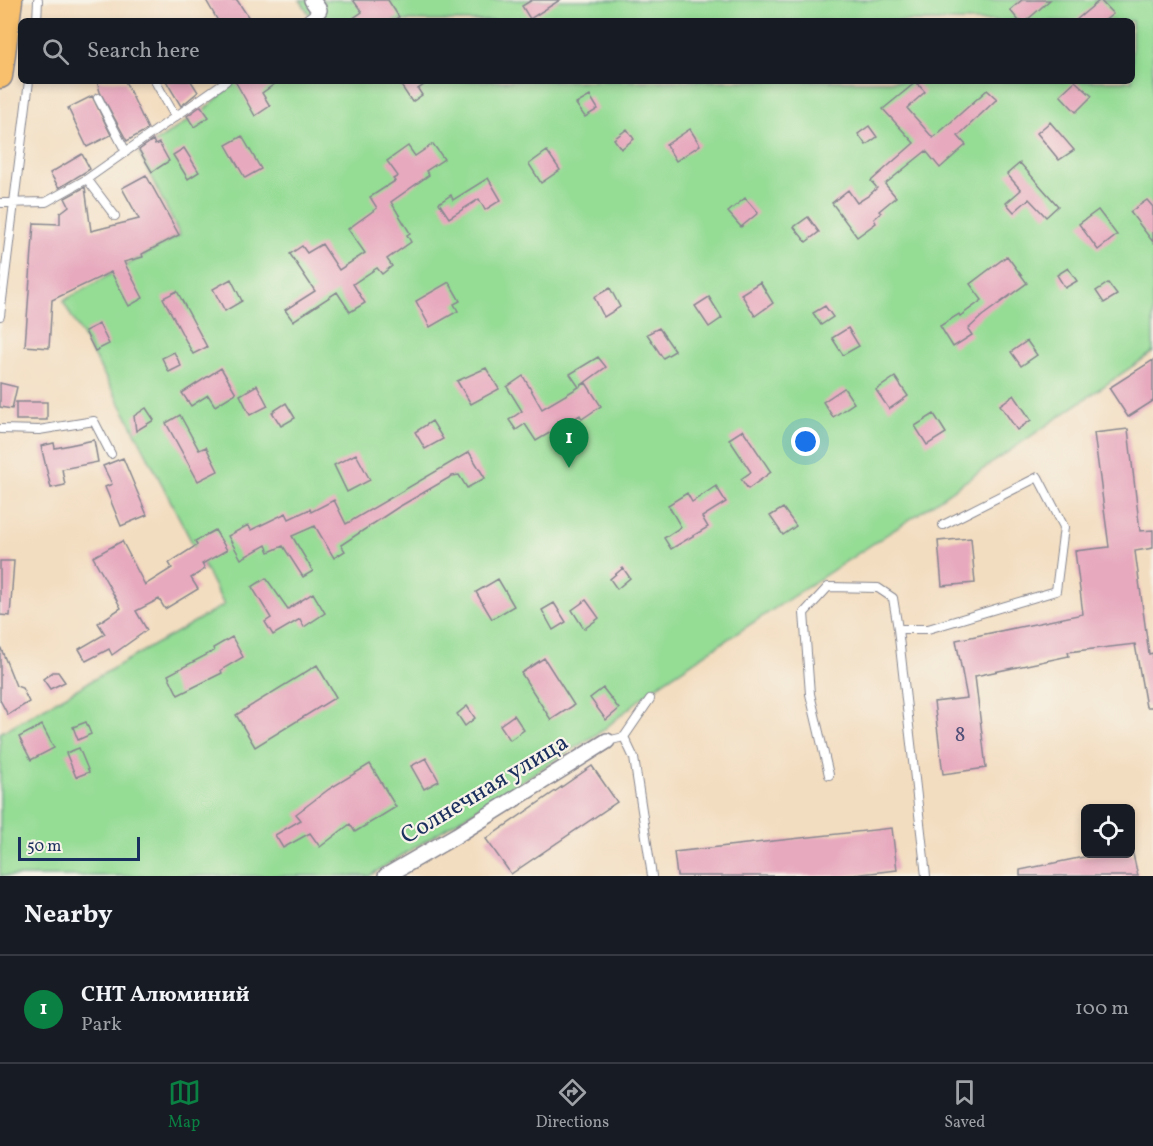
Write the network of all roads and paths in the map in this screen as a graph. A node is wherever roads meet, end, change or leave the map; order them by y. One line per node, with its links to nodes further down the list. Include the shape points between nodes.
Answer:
1 (10, 0): 6 (main road)
2 (38, 0): 4 (lane)
3 (315, 5): 5 (lane)
4 (37, 18)
5 (306, 18)
6 (0, 76)
7 (29, 84): 15 (lane)
8 (157, 84): 11 (lane)
9 (222, 84): 11 (lane)
10 (98, 98): 12 (lane)
11 (175, 116): 12 (lane)
12 (126, 152): 13 (lane)
13 (87, 178): 15 (lane, via 45,202); 16 (lane)
14 (0, 203): 15 (lane)
15 (14, 204): 17 (lane)
16 (115, 216)
17 (0, 316)
18 (0, 429): 19 (lane, via 39,430 94,421)
19 (111, 454)
20 (943, 525): 21 (lane, via 1038,477 1064,526 1056,591 928,629)
21 (898, 629): 25 (lane, via 893,598 878,588 828,587 804,613 810,694); 28 (lane)
22 (650, 699): 23 (lane)
23 (624, 737): 24 (lane); 27 (lane, via 634,758)
24 (607, 741): 26 (street, Солнечная улица)
25 (829, 775)
26 (386, 876)
27 (652, 876)
28 (926, 876)

